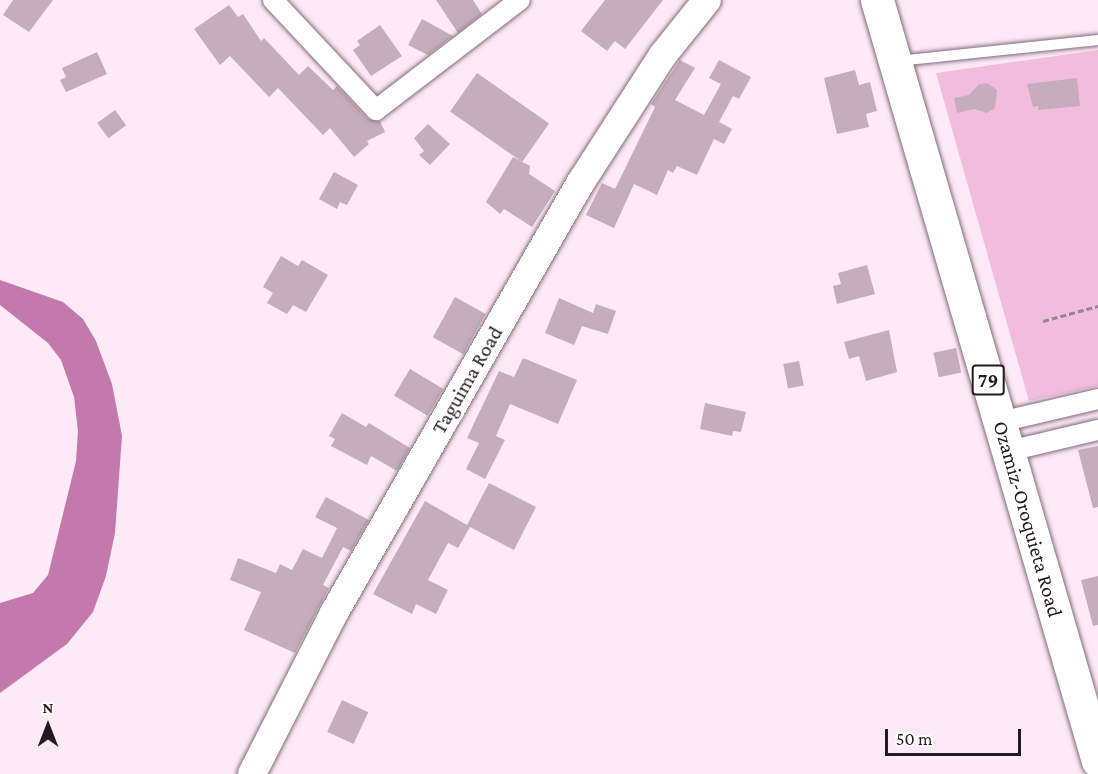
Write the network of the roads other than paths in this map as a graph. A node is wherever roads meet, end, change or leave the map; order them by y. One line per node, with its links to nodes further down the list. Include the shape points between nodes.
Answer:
1 (273, 0): 2 (street, via 368,106 378,110)
2 (520, 0)
3 (707, 0): 11 (street, Taguima Road, via 663,55 581,182 334,613)
4 (877, 0): 6 (highway, Ozamiz-Oroquieta Road / 79)
5 (1098, 40): 6 (lane)
6 (894, 61): 9 (highway, Ozamiz-Oroquieta Road / 79)
7 (1098, 399): 9 (street)
8 (1098, 430): 9 (street)
9 (1005, 436): 10 (highway, Ozamiz-Oroquieta Road / 79)
10 (1098, 761)
11 (252, 774)

